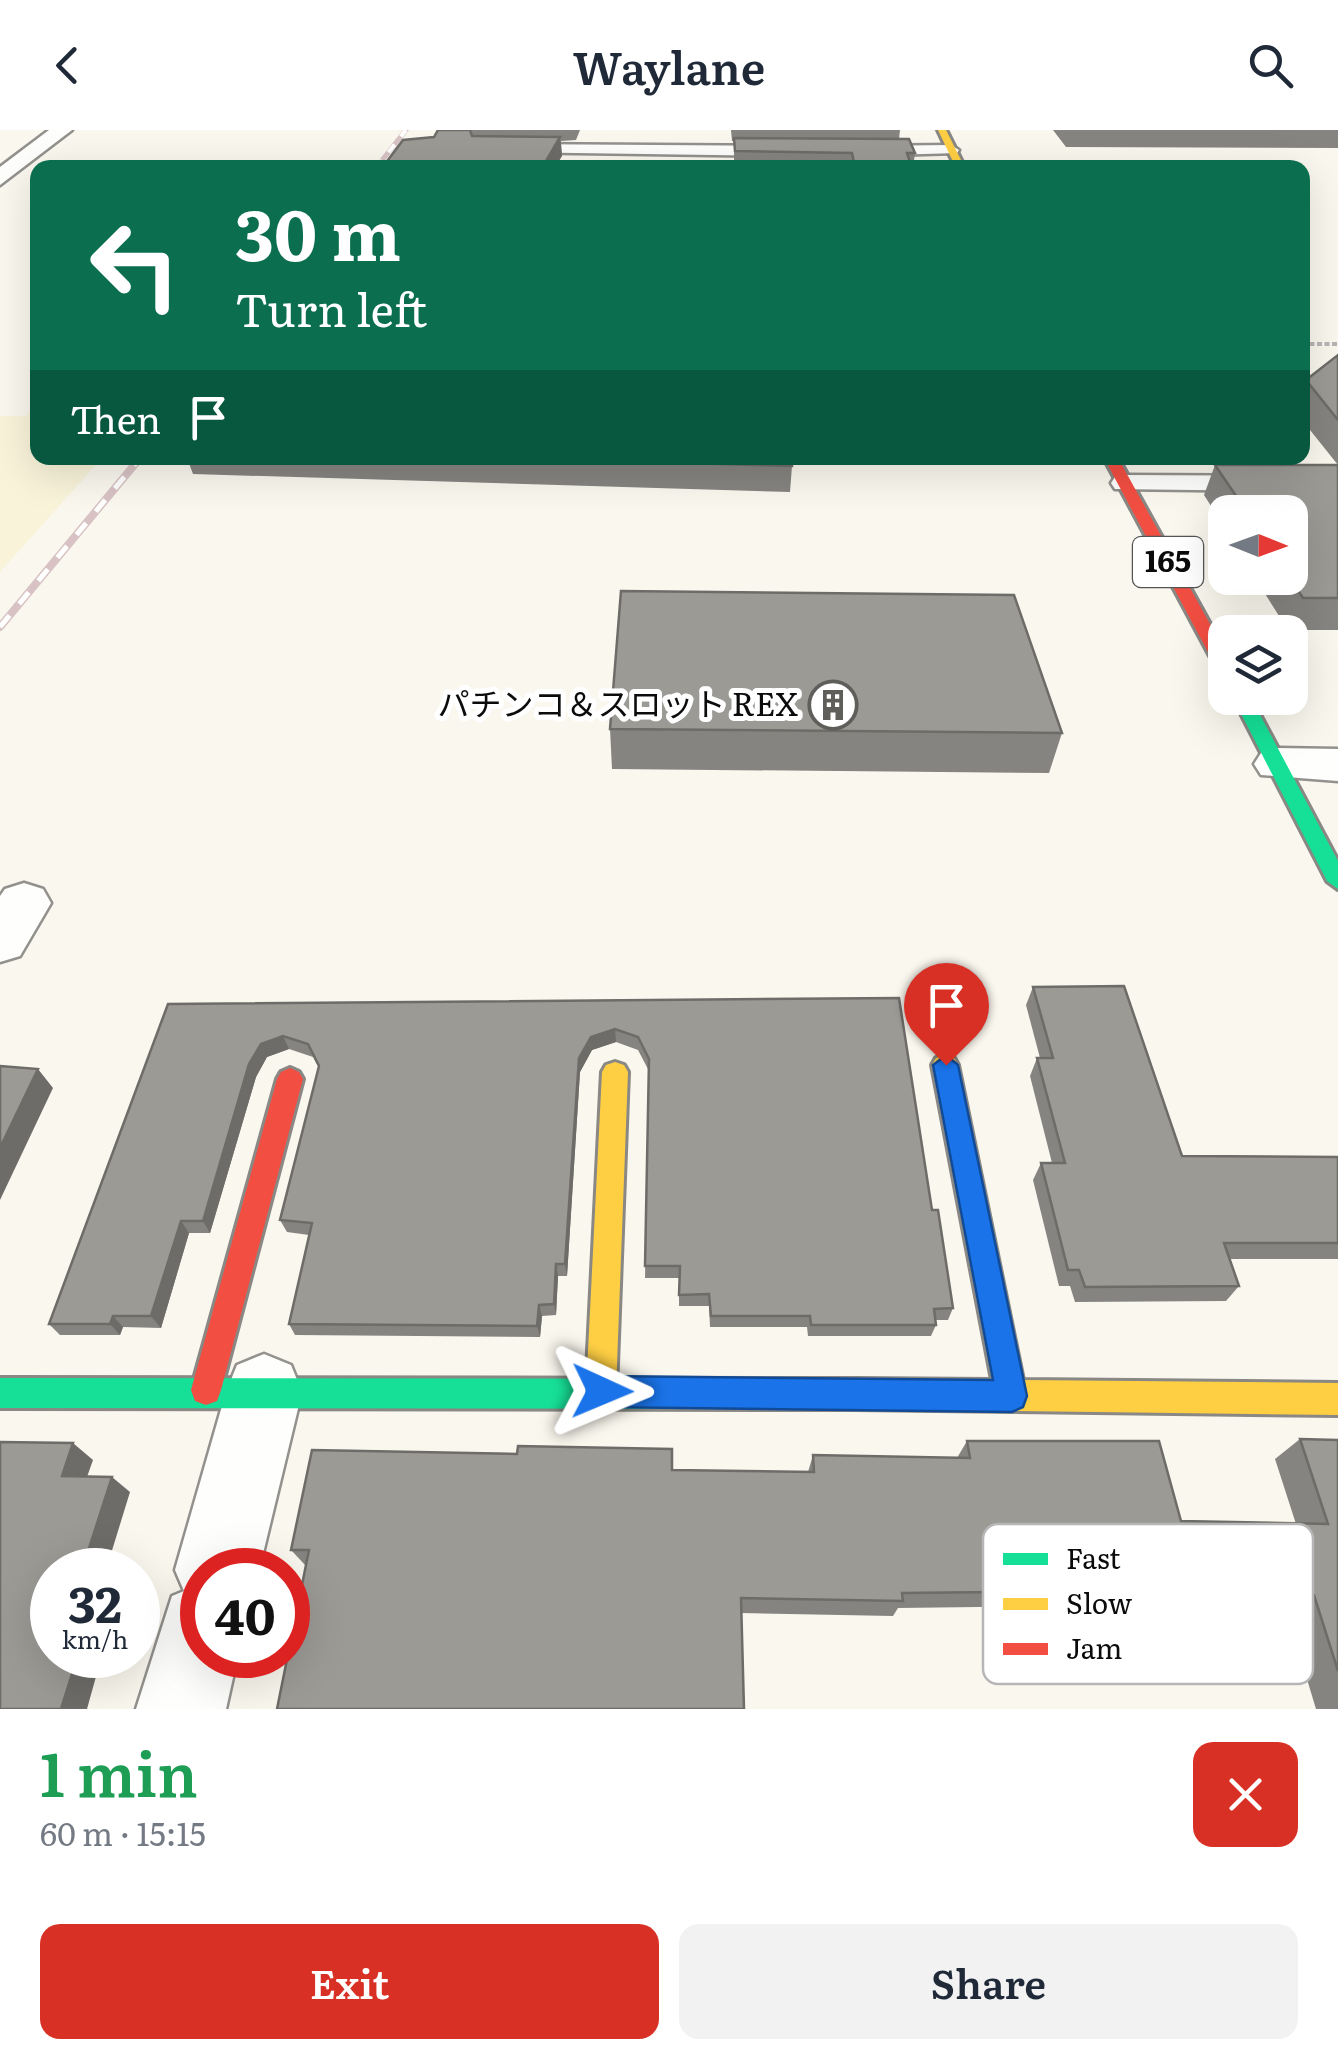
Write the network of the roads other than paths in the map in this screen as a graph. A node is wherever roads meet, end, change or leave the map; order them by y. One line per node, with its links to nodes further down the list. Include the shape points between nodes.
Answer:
1 (62, 130): 3 (street)
2 (0, 145): 3 (street)
3 (39, 145): 8 (street)
4 (500, 149): 6 (lane)
5 (951, 149): 7 (lane)
6 (798, 151)
7 (838, 151)
8 (0, 178)
9 (1115, 465): 10 (main road, 165)
10 (1124, 482): 11 (lane); 12 (main road, 165)
11 (1338, 484)
12 (1208, 635)
13 (1251, 715): 14 (main road)
14 (1278, 764): 15 (street); 16 (main road)
15 (1338, 765)
16 (1338, 881)
17 (946, 1065): 23 (main road)
18 (615, 1072): 21 (main road)
19 (290, 1078): 20 (main road)
20 (235, 1391): 21 (main road); 22 (main road); 25 (street)
21 (602, 1391): 23 (main road)
22 (0, 1393)
23 (1012, 1396): 24 (main road)
24 (1338, 1400)
25 (219, 1548)
26 (188, 1678): 27 (street)
27 (180, 1709)

